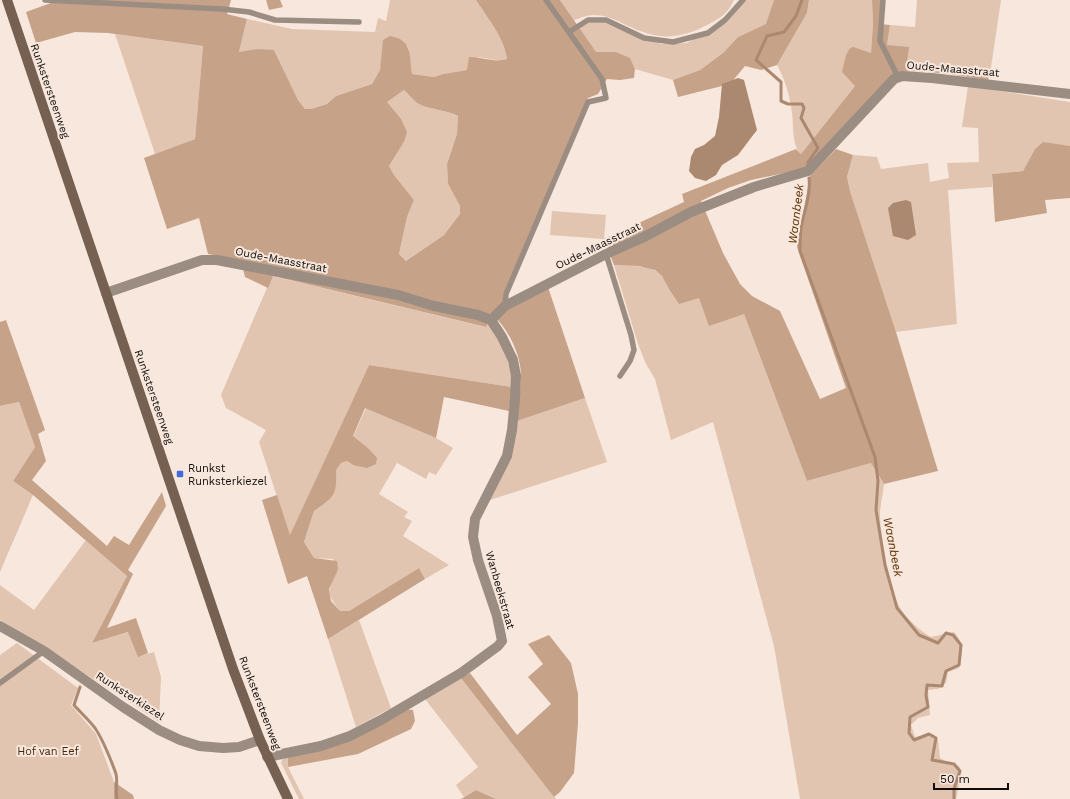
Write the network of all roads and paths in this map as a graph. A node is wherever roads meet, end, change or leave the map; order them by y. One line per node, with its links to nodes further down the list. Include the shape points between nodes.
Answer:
1 (7, 0): 11 (street, Runkstersteenweg)
2 (45, 0): 6 (lane, via 222,9 249,12 275,20)
3 (546, 0): 7 (lane)
4 (742, 0): 7 (lane, via 725,20 708,33 673,42 644,38 606,20 588,20)
5 (883, 0): 8 (lane, via 880,41)
6 (359, 22)
7 (569, 32): 12 (lane, via 602,79 606,98 588,102 506,294)
8 (898, 77): 9 (street, Oude-Maasstraat, via 932,78); 10 (street, Oude-Maasstraat, via 808,171 754,187 691,212)
9 (1070, 94)
10 (606, 254): 12 (street, Oude-Maasstraat); 14 (lane, via 634,350)
11 (106, 293): 13 (street, Oude-Maasstraat, via 202,260 217,260 398,295); 18 (street, Runkstersteenweg, via 233,670)
12 (505, 306): 13 (street, Oude-Maasstraat)
13 (491, 320): 19 (street, Wanbeekstraat, via 513,360 516,376 514,407 507,456 475,519 473,537 502,641 462,673 350,736 321,746)
14 (620, 376)
15 (0, 626): 16 (street, Runksterkiezel)
16 (44, 651): 17 (lane); 18 (street, Runksterkiezel, via 129,711 180,740 199,746 223,748 239,747)
17 (0, 683)
18 (260, 740): 19 (street, Runkstersteenweg)
19 (267, 757): 20 (street, Runkstersteenweg)
20 (288, 799)

